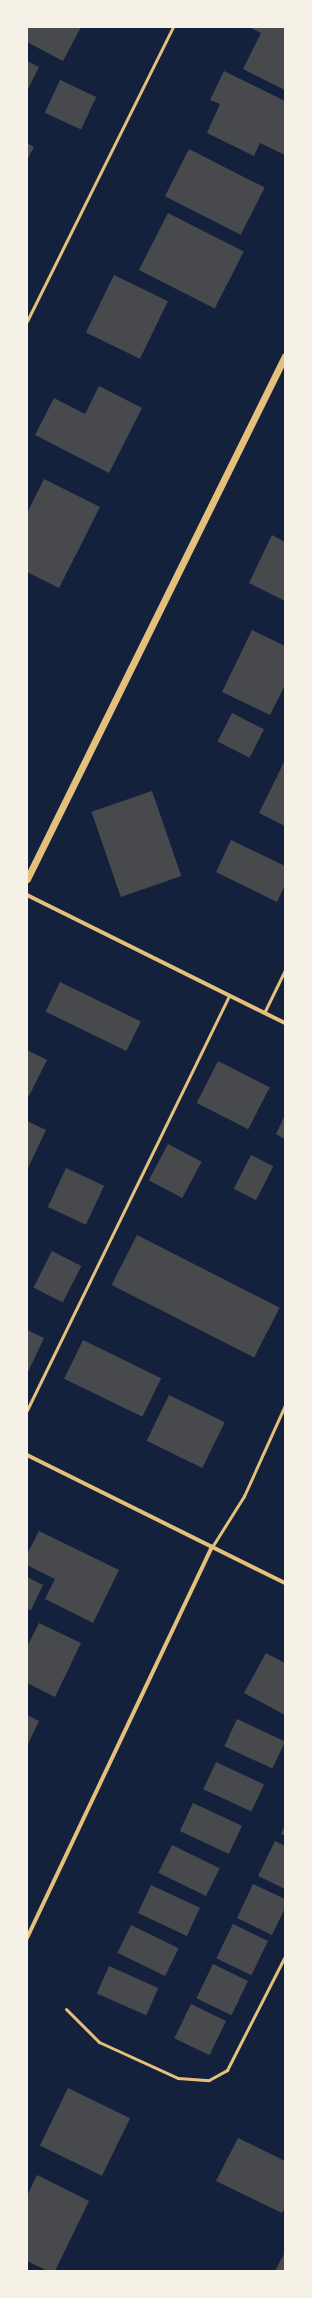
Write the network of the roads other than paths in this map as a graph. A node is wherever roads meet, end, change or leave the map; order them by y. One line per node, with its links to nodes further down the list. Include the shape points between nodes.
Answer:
1 (173, 27): 2 (lane)
2 (27, 321)
3 (285, 356): 4 (street)
4 (27, 879)
5 (27, 895): 7 (street)
6 (285, 970): 8 (lane)
7 (229, 996): 8 (street); 11 (lane)
8 (264, 1013): 9 (street)
9 (285, 1023)
10 (285, 1405): 13 (lane, via 244,1496)
11 (27, 1410)
12 (27, 1456): 13 (street)
13 (212, 1547): 14 (street); 15 (street)
14 (285, 1583)
15 (27, 1938)
16 (285, 1956): 17 (lane, via 227,2070 209,2080 178,2078 99,2042)
17 (66, 2009)

